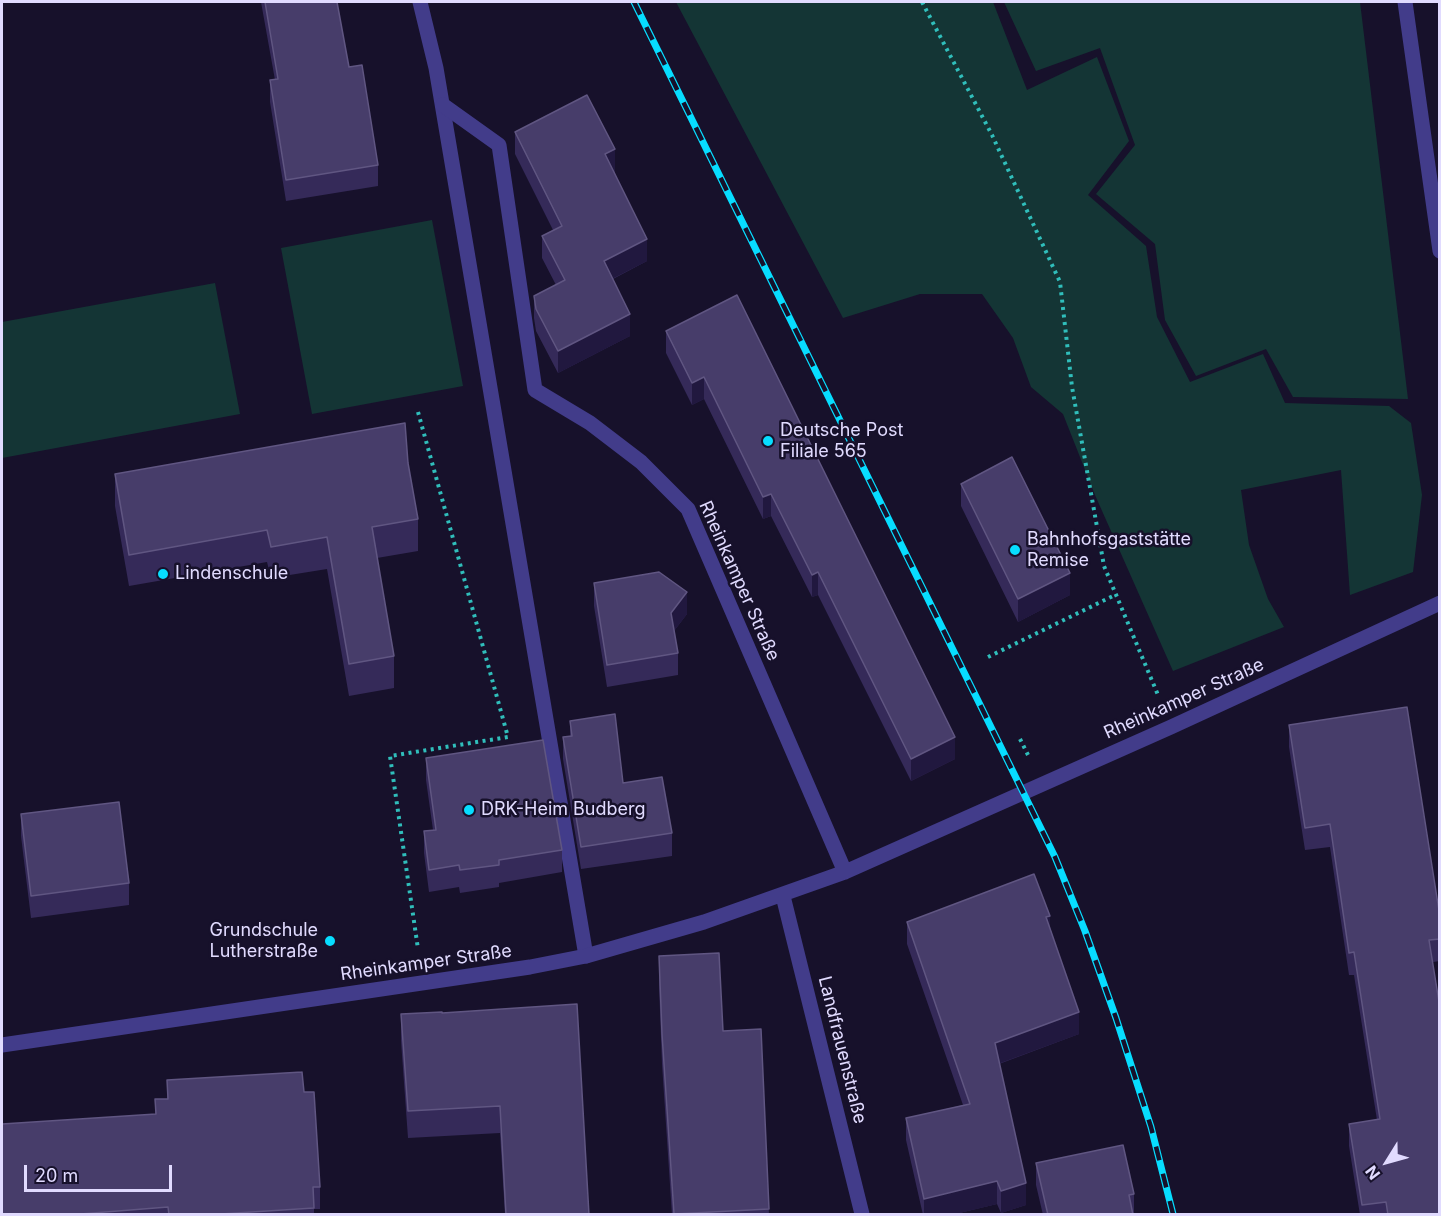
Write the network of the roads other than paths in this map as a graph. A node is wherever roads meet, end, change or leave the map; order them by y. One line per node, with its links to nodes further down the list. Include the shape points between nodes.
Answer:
1 (420, 2): 3 (street)
2 (1405, 2): 4 (street)
3 (443, 105): 6 (street, Rheinkamper Straße, via 499,145 536,390 641,462 688,509); 8 (street)
4 (1440, 251)
5 (1440, 603): 6 (street, Rheinkamper Straße)
6 (845, 872): 7 (street, Rheinkamper Straße)
7 (783, 896): 8 (street, Rheinkamper Straße); 10 (street, Landfrauenstraße)
8 (586, 956): 9 (street, Rheinkamper Straße)
9 (2, 1045)
10 (862, 1215)

